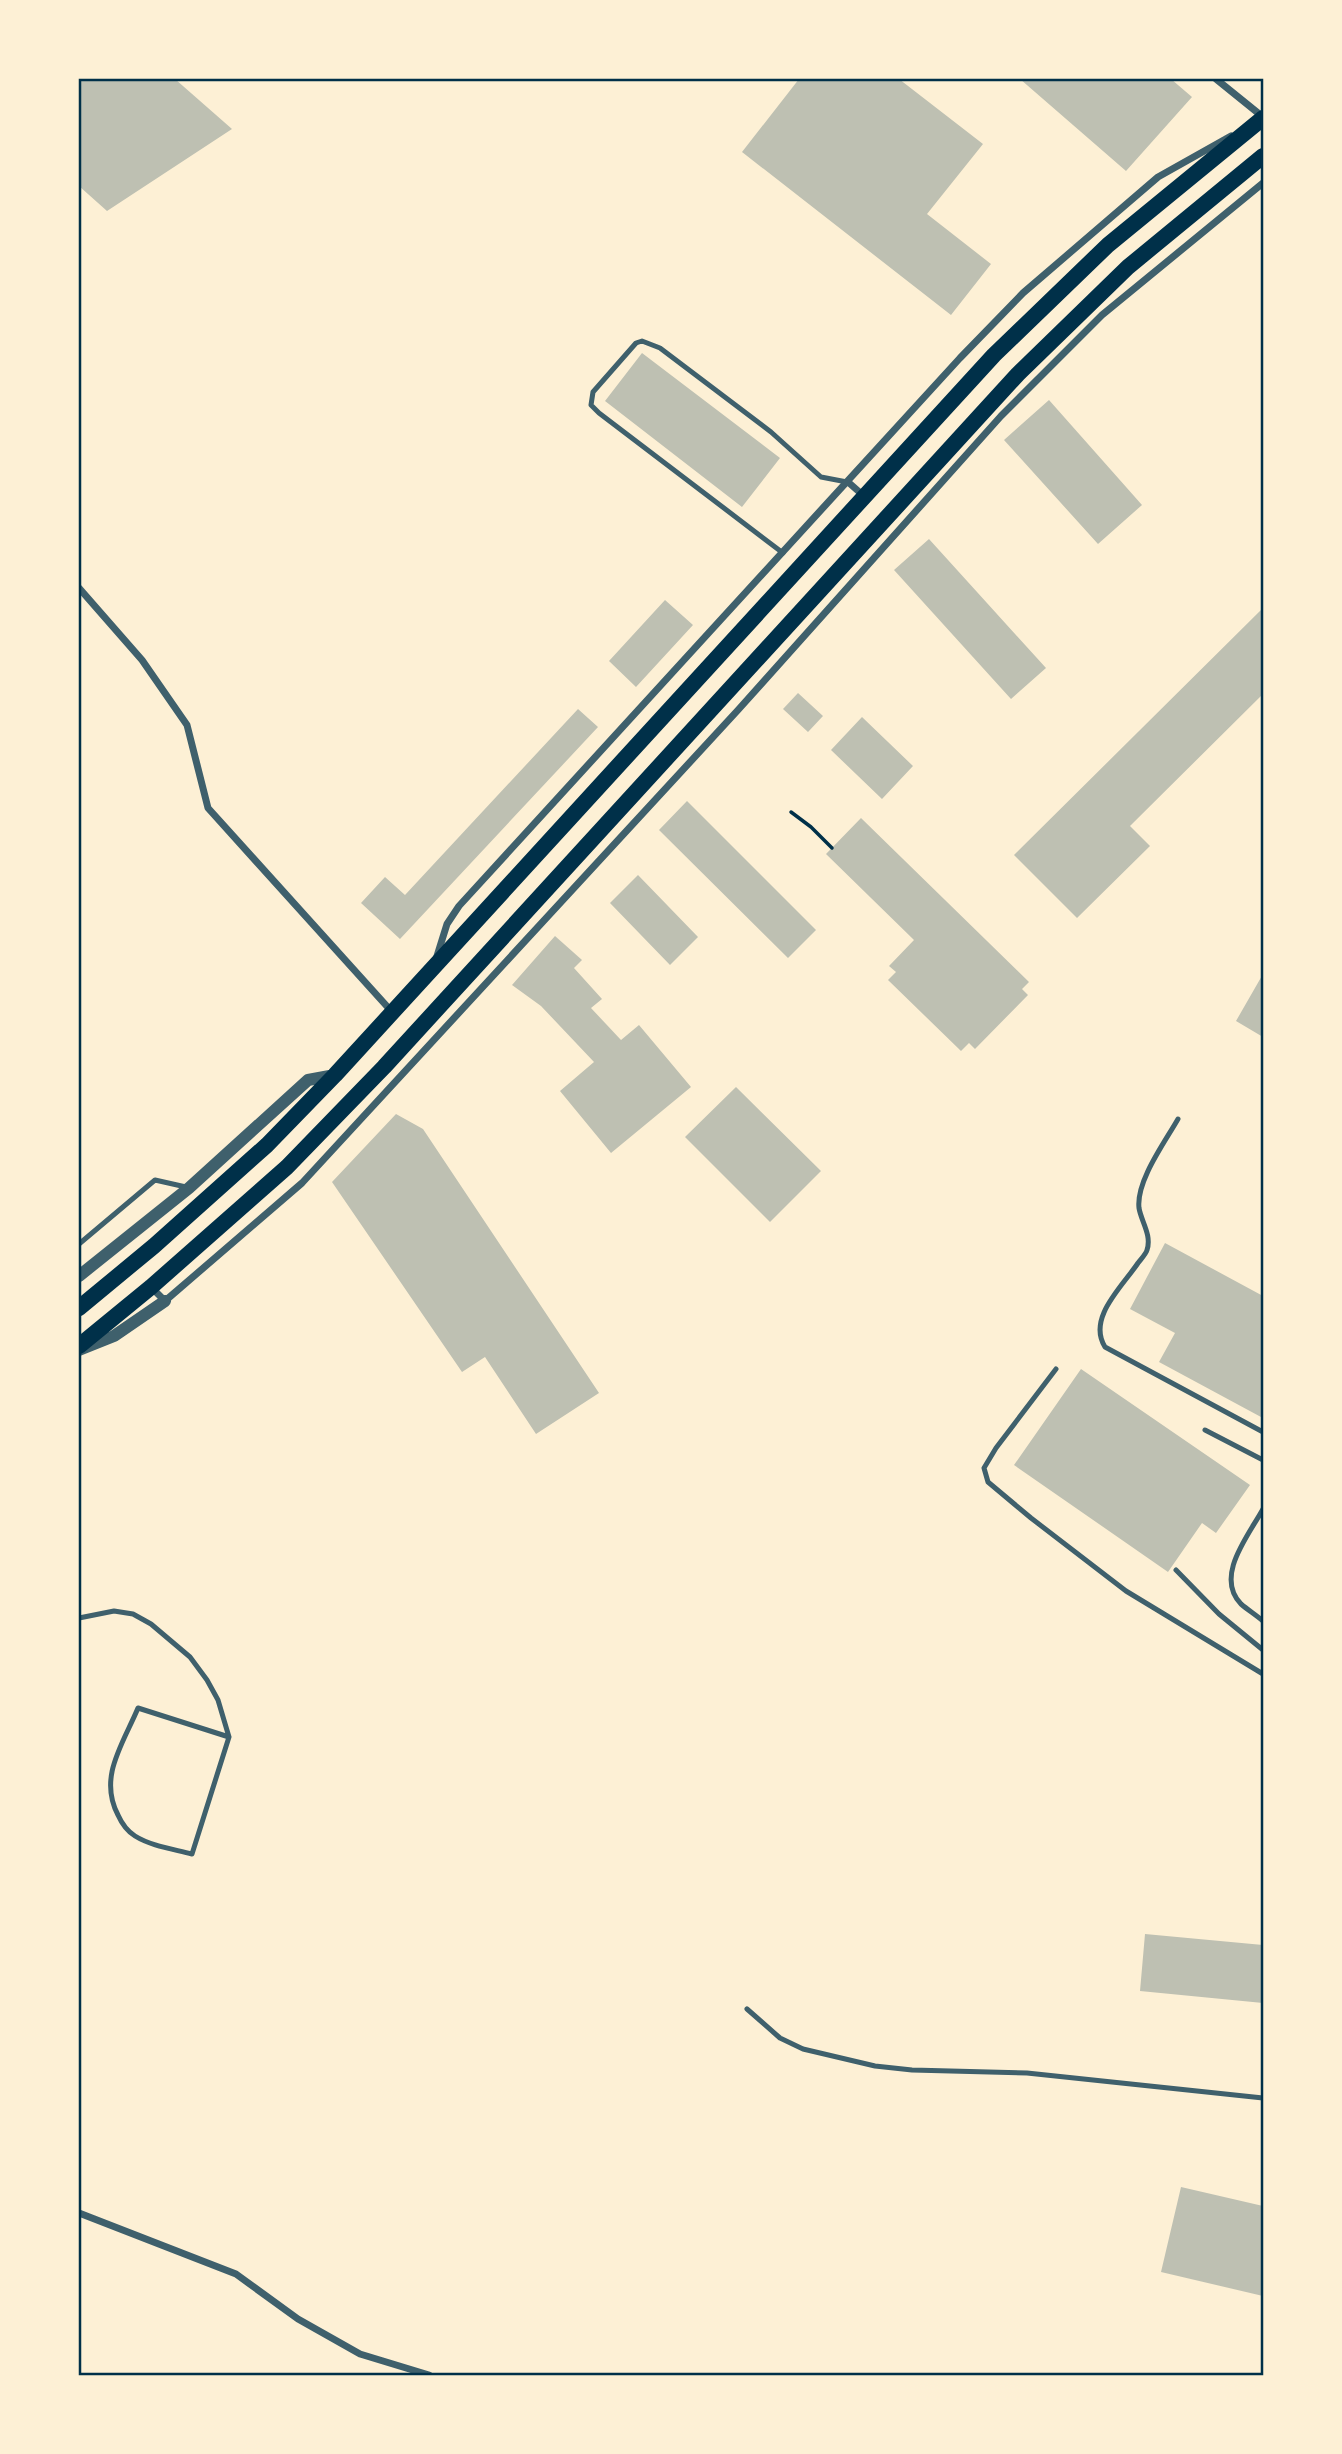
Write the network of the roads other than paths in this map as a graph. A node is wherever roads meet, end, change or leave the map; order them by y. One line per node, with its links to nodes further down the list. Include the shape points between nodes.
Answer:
1 (1216, 79): 2 (street)
2 (1263, 118): 6 (street, via 1158,177 1023,293); 8 (main road, via 1108,245 1042,307)
3 (1263, 156): 5 (main road, via 1128,267 1064,327)
4 (1263, 183): 7 (street, via 1101,315 1001,416)
5 (926, 475): 7 (street); 11 (main road)
6 (848, 482): 8 (street); 9 (street); 9 (lane, via 821,477 771,432 660,348 636,343 593,392 591,405)
7 (939, 487): 12 (street)
8 (865, 497): 13 (main road)
9 (783, 553): 13 (street, via 459,906 447,924)
10 (79, 589): 16 (street, via 142,660 187,725 208,808)
11 (722, 699): 12 (street); 14 (main road)
12 (738, 710): 15 (street)
13 (434, 967): 16 (main road)
14 (460, 983): 15 (street); 17 (main road)
15 (475, 994): 18 (street)
16 (394, 1014): 19 (main road)
17 (404, 1044): 18 (street); 21 (main road)
18 (419, 1055): 22 (street)
19 (335, 1075): 23 (street, via 307,1080); 26 (main road, via 267,1145)
20 (1178, 1119): 34 (lane, via 1144,1179 1139,1207 1148,1249 1104,1312 1098,1336 1105,1347)
21 (287, 1167): 22 (street); 28 (main road)
22 (302, 1183): 29 (street)
23 (189, 1188): 24 (street); 25 (lane, via 155,1180)
24 (138, 1229): 26 (street); 27 (street)
25 (79, 1244)
26 (154, 1246): 30 (main road)
27 (79, 1276)
28 (151, 1287): 29 (street); 31 (main road)
29 (165, 1301): 31 (street, via 114,1336)
30 (79, 1308)
31 (79, 1348)
32 (1056, 1368): 41 (lane, via 984,1468 988,1482 1126,1591)
33 (1205, 1430): 35 (lane)
34 (1263, 1432)
35 (1263, 1460)
36 (1263, 1509): 39 (lane, via 1233,1563 1231,1584 1239,1602)
37 (1176, 1570): 40 (lane)
38 (79, 1618): 42 (lane, via 114,1611 151,1623 190,1657 207,1680)
39 (1263, 1621)
40 (1263, 1650)
41 (1263, 1674)
42 (229, 1737): 42 (lane, via 192,1854 132,1835 111,1800 109,1785 138,1708)
43 (747, 2009): 44 (lane, via 780,2038 803,2049 874,2066 1027,2073)
44 (1263, 2098)
45 (79, 2213): 46 (street, via 236,2274 298,2319 360,2354)
46 (429, 2375)

